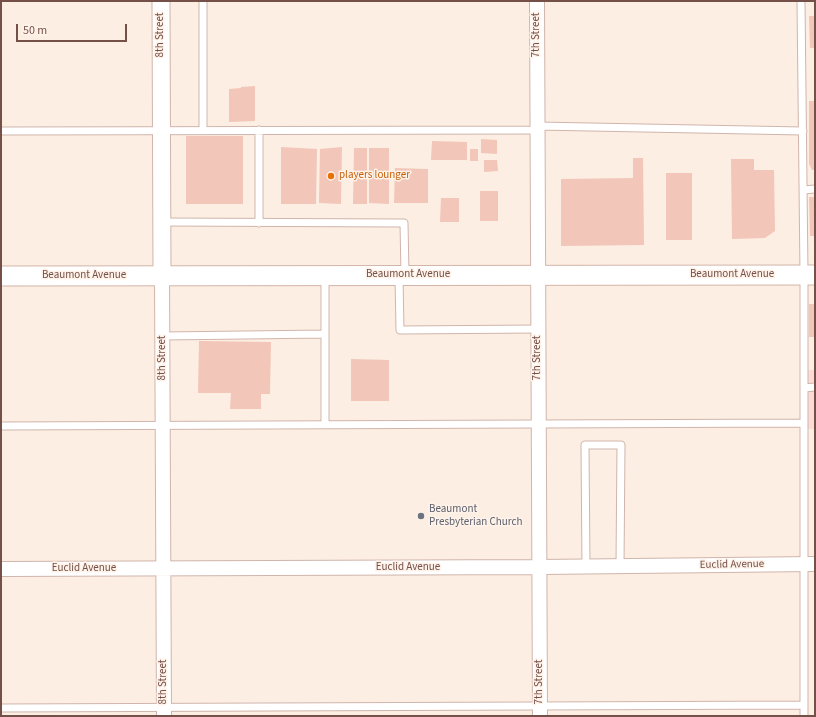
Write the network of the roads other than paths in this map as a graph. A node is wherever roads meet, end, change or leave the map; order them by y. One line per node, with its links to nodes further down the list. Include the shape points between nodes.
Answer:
1 (161, 1): 6 (street, 8th Street)
2 (203, 1): 7 (lane)
3 (537, 1): 5 (street, 7th Street)
4 (801, 1): 10 (lane)
5 (537, 128): 8 (lane); 10 (lane); 18 (street, 7th Street)
6 (162, 130): 7 (lane); 9 (lane); 13 (street, 8th Street)
7 (203, 130): 8 (lane)
8 (259, 130): 14 (lane)
9 (1, 131)
10 (803, 131): 11 (lane)
11 (803, 190): 12 (lane); 19 (lane)
12 (815, 190)
13 (162, 222): 14 (lane); 15 (street, 8th Street)
14 (259, 223): 17 (lane, via 404,223)
15 (162, 275): 16 (main road, Beaumont Avenue); 20 (main road, Beaumont Avenue); 23 (street, 8th Street)
16 (325, 275): 17 (main road, Beaumont Avenue); 22 (lane)
17 (402, 275): 18 (main road, Beaumont Avenue); 21 (lane, via 400,330)
18 (538, 275): 19 (main road, Beaumont Avenue); 21 (street, 7th Street)
19 (810, 275): 25 (lane)
20 (1, 276)
21 (538, 329): 27 (street, 7th Street)
22 (325, 334): 23 (lane); 28 (lane)
23 (163, 336): 30 (street, 8th Street)
24 (815, 387): 25 (lane)
25 (804, 388): 26 (lane)
26 (804, 423): 27 (lane); 31 (lane)
27 (539, 424): 28 (lane); 33 (street, 7th Street)
28 (325, 425): 30 (lane)
29 (1, 426): 30 (lane)
30 (163, 426): 35 (street, 8th Street)
31 (809, 565): 32 (street, Euclid Avenue); 37 (lane)
32 (620, 566): 34 (street, Euclid Avenue); 34 (lane, via 621,445 585,445)
33 (540, 567): 34 (street, Euclid Avenue); 35 (street, Euclid Avenue); 39 (street, 7th Street)
34 (586, 567)
35 (164, 568): 36 (street, Euclid Avenue); 40 (street, 8th Street)
36 (1, 569)
37 (804, 705): 39 (lane); 41 (lane)
38 (1, 708): 40 (lane)
39 (540, 711): 40 (lane)
40 (164, 712)
41 (804, 716)

